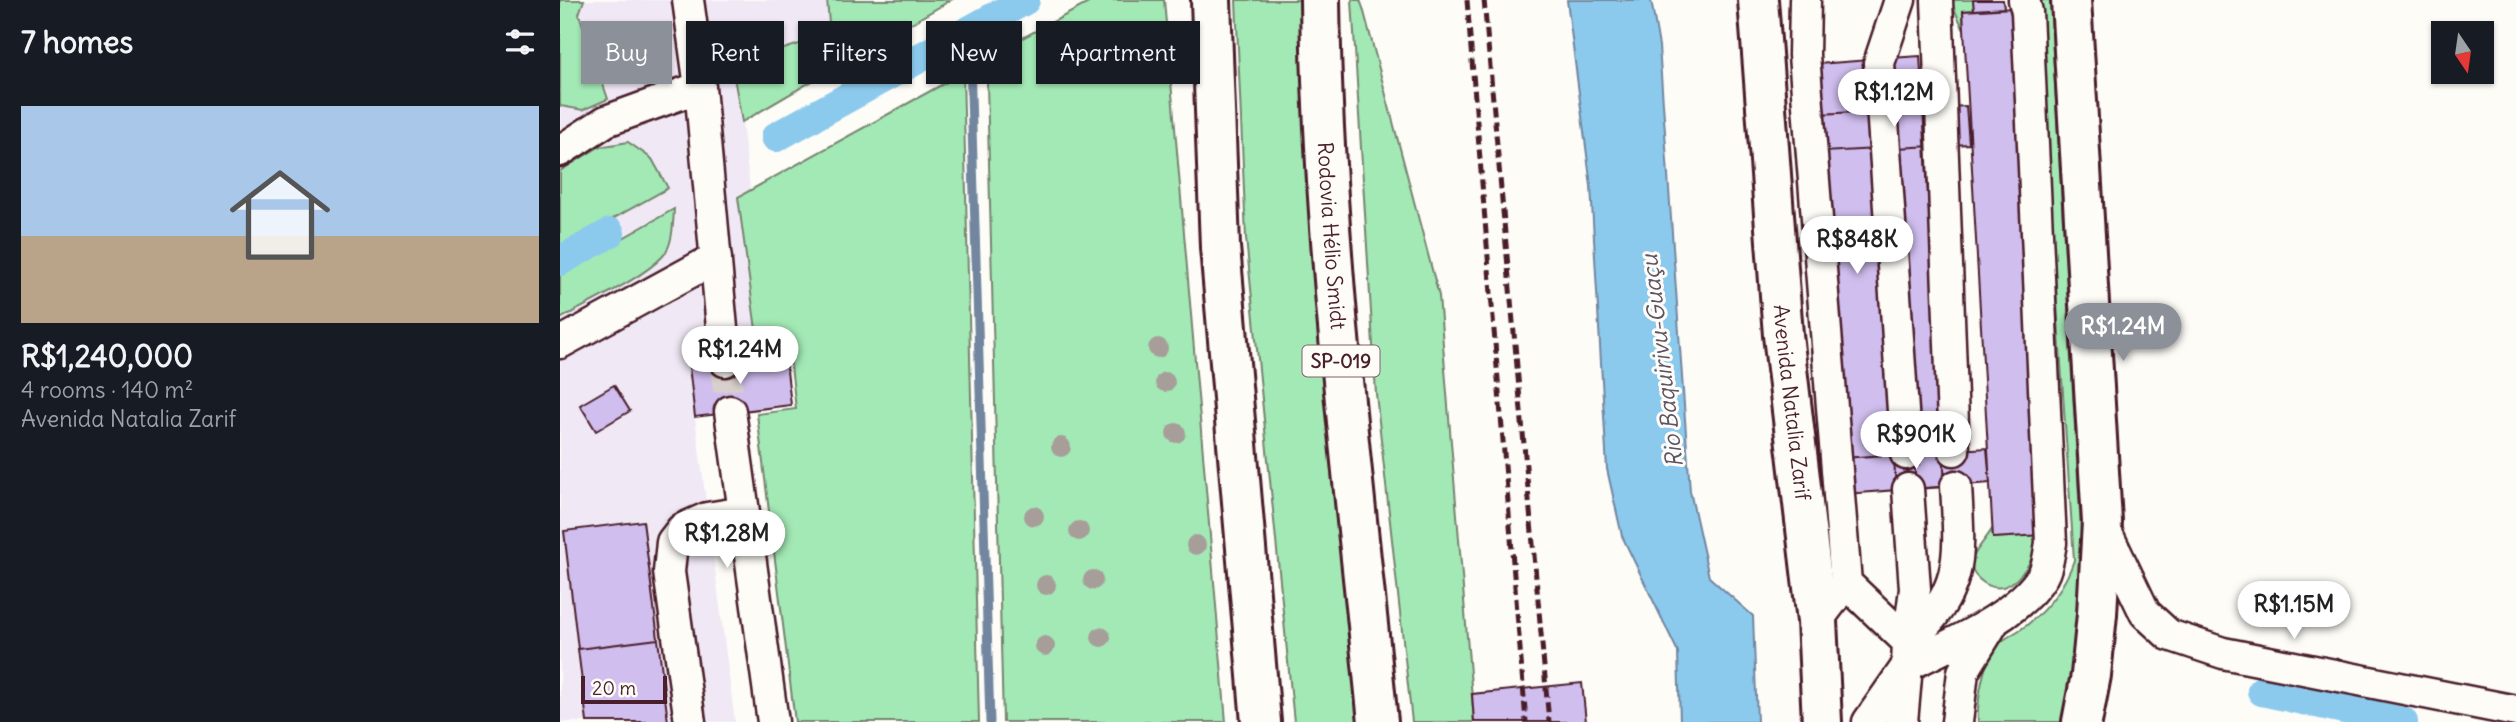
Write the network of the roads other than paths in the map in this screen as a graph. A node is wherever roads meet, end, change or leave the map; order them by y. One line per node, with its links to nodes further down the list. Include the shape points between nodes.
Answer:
1 (688, 0): 12 (street)
2 (1211, 0): 29 (main road, via 1220,247)
3 (1320, 0): 35 (main road, Rodovia Hélio Smidt / SP-019, via 1327,225)
4 (1758, 0): 27 (main road, Avenida Natalia Zarif, via 1783,335)
5 (1793, 0): 11 (street)
6 (1805, 0): 11 (street)
7 (1937, 0): 18 (street)
8 (2024, 0): 26 (street, via 2051,543 2045,573 2028,596)
9 (2071, 0): 23 (main road)
10 (1901, 3): 19 (street, via 1879,62)
11 (1804, 55): 24 (street)
12 (700, 87): 13 (street, via 606,121); 14 (street)
13 (560, 151)
14 (716, 258): 15 (street); 16 (street)
15 (560, 343)
16 (725, 361)
17 (730, 411): 22 (street)
18 (1954, 450)
19 (1906, 454)
20 (1956, 486): 25 (street, via 1960,550)
21 (1908, 489): 28 (street, via 1915,589)
22 (744, 512): 31 (street, via 708,518 682,529 672,542 669,572); 32 (street)
23 (2102, 522): 30 (street, via 2145,613 2169,635 2223,653); 40 (main road, via 2097,614)
24 (1846, 583): 27 (street); 28 (street)
25 (1952, 588): 26 (street, via 1959,606 1981,617); 28 (street)
26 (1997, 617): 28 (street); 39 (street, via 1963,672)
27 (1817, 621): 36 (main road, Avenida Natalia Zarif)
28 (1908, 654): 37 (street); 38 (street)
29 (1256, 681): 33 (street); 34 (main road)
30 (2516, 711)
31 (690, 722)
32 (773, 722)
33 (1249, 722)
34 (1261, 722)
35 (1378, 722)
36 (1822, 722)
37 (1868, 722)
38 (1902, 722)
39 (1957, 722)
40 (2082, 722)

